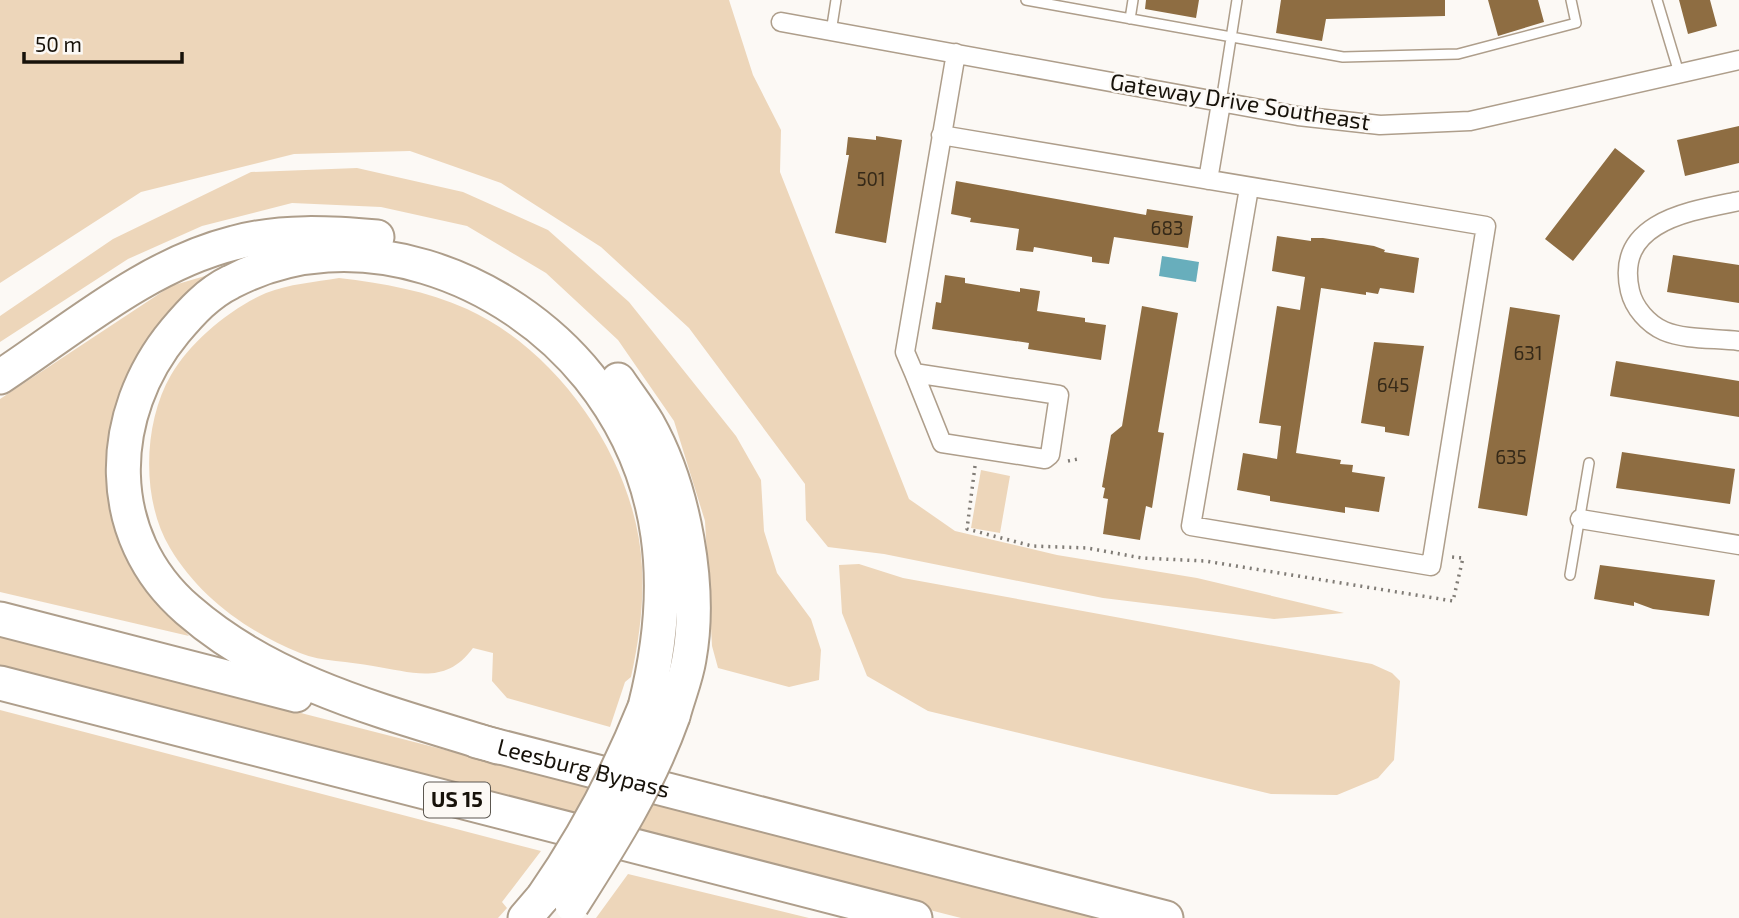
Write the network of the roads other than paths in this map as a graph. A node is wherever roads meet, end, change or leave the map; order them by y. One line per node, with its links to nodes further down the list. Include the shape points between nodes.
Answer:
1 (836, 0): 9 (lane)
2 (1026, 0): 7 (lane)
3 (1133, 0): 7 (lane)
4 (1237, 0): 10 (lane)
5 (1571, 0): 10 (lane, via 1576,23 1458,54 1343,57)
6 (1657, 0): 13 (lane)
7 (1130, 19): 10 (lane)
8 (781, 22): 9 (street, Gateway Drive Southeast)
9 (831, 32): 11 (street, Gateway Drive Southeast)
10 (1231, 37): 14 (lane)
11 (956, 53): 14 (street, Gateway Drive Southeast); 15 (street)
12 (1739, 60): 13 (street, Gateway Drive Southeast)
13 (1679, 74): 14 (street, Gateway Drive Southeast, via 1514,112 1429,124 1338,123)
14 (1221, 103): 16 (street)
15 (941, 135): 16 (street); 20 (street, via 905,352)
16 (1208, 180): 17 (street)
17 (1249, 188): 17 (street, via 1191,526 1431,566 1486,226)
18 (1739, 201): 19 (street, via 1677,214 1649,229 1629,261 1628,278 1638,310 1650,323 1666,332)
19 (1739, 341)
20 (914, 373): 20 (street, via 1059,395 1050,455 1045,459 942,443)
21 (0, 377): 28 (highway, via 149,277 236,242 285,234 384,238 428,246 519,287 586,339 648,425 666,464 693,583 689,661)
22 (1589, 463): 23 (lane)
23 (1580, 519): 24 (street); 25 (lane)
24 (1739, 545)
25 (1570, 575)
26 (0, 619): 29 (highway, Leesburg Bypass)
27 (0, 683): 31 (highway, US 15)
28 (659, 711): 29 (highway, via 664,598 658,526 645,480 621,425 576,361 518,310 488,291 453,274 411,263 345,256 311,258 276,264 228,283 190,313 156,354 127,425 123,451 126,498 137,537 162,584 224,639 286,674 351,701); 30 (highway, bridge, via 630,744)
29 (498, 747): 32 (highway, Leesburg Bypass)
30 (550, 909)
31 (915, 918)
32 (1166, 918)

